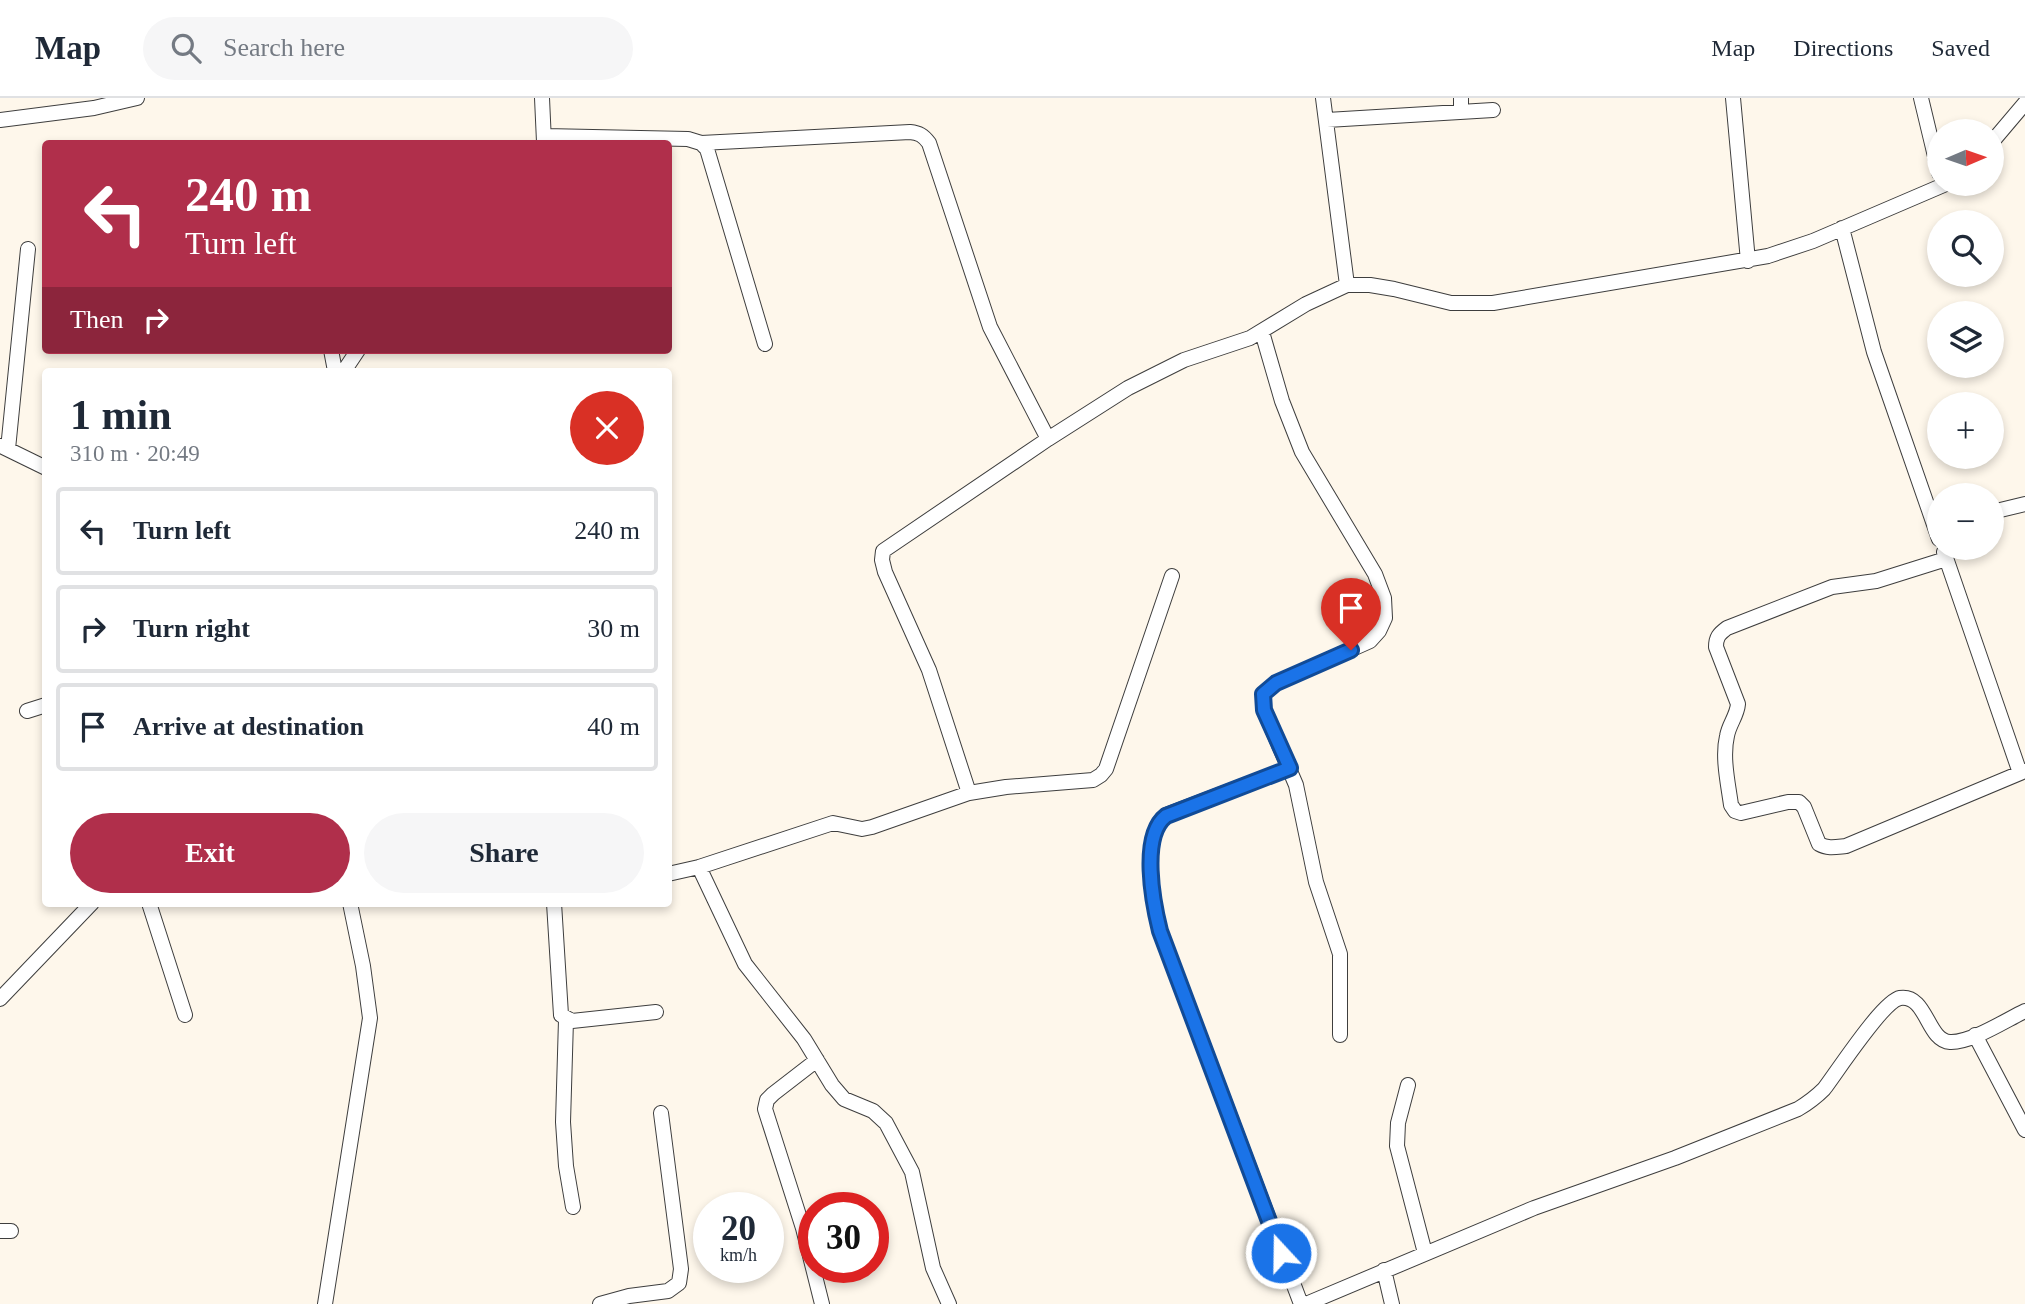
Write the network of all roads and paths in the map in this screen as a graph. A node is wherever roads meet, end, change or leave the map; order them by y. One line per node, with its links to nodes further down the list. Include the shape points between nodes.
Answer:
1 (138, 98): 9 (street)
2 (542, 98): 13 (street)
3 (1323, 98): 10 (street)
4 (1733, 98): 18 (street)
5 (1921, 98): 11 (street)
6 (2025, 103): 12 (street)
7 (1461, 105): 8 (street); 10 (street)
8 (1493, 110)
9 (0, 120)
10 (1326, 120): 19 (street)
11 (1927, 122)
12 (2004, 128)
13 (545, 140): 14 (street, via 688,138)
14 (701, 143): 21 (street, via 711,157); 22 (street, via 910,132 925,138 990,327)
15 (1927, 189): 16 (street)
16 (1842, 228): 18 (street); 25 (street, via 1874,352)
17 (28, 249): 23 (street)
18 (1748, 261): 19 (street, via 1493,303 1451,303 1370,285)
19 (1347, 285): 20 (street)
20 (1262, 332): 22 (street, via 1161,370); 33 (street, via 1302,452 1375,574 1384,598 1385,618 1370,641 1276,683 1263,694 1264,710)
21 (765, 344)
22 (1048, 439): 35 (street, via 883,551 885,572 929,670)
23 (4, 448): 24 (street)
24 (42, 466)
25 (1927, 499)
26 (2025, 504): 27 (street)
27 (2004, 509)
28 (1929, 560): 34 (street, via 1876,581 1832,587 1720,633 1716,647 1738,704 1725,749 1731,805 1741,813 1799,802 1819,845 1834,848)
29 (1946, 560): 34 (street)
30 (1172, 576): 35 (street, via 1101,775 1083,781)
31 (42, 706): 32 (street)
32 (27, 712)
33 (1290, 768): 47 (street, via 1316,882 1340,954); 60 (street, via 1158,821 1150,882 1160,931)
34 (2023, 772)
35 (969, 793): 36 (street, via 872,827 824,825)
36 (699, 867): 37 (street); 49 (street, via 746,964)
37 (672, 873)
38 (88, 907): 42 (street)
39 (150, 907): 45 (street)
40 (351, 907): 56 (street, via 370,1018)
41 (554, 907): 46 (street, via 560,1006)
42 (0, 999)
43 (2025, 1011): 48 (street)
44 (656, 1012): 46 (street)
45 (185, 1014)
46 (566, 1020): 53 (street, via 563,1122)
47 (1340, 1035)
48 (1975, 1035): 52 (street); 54 (street, via 1945,1041 1918,1006 1900,998 1880,1014 1812,1101 1798,1109)
49 (817, 1060): 58 (street, via 773,1094 765,1109); 59 (street, via 844,1099 880,1116 907,1162 918,1192 933,1268)
50 (1408, 1085): 54 (street, via 1397,1146)
51 (661, 1113): 57 (street, via 679,1283 668,1291)
52 (2025, 1130)
53 (573, 1207)
54 (1425, 1253): 55 (street)
55 (1384, 1270): 61 (street); 62 (street)
56 (325, 1304)
57 (600, 1304)
58 (822, 1304)
59 (948, 1304)
60 (1301, 1304)
61 (1306, 1304)
62 (1392, 1304)

